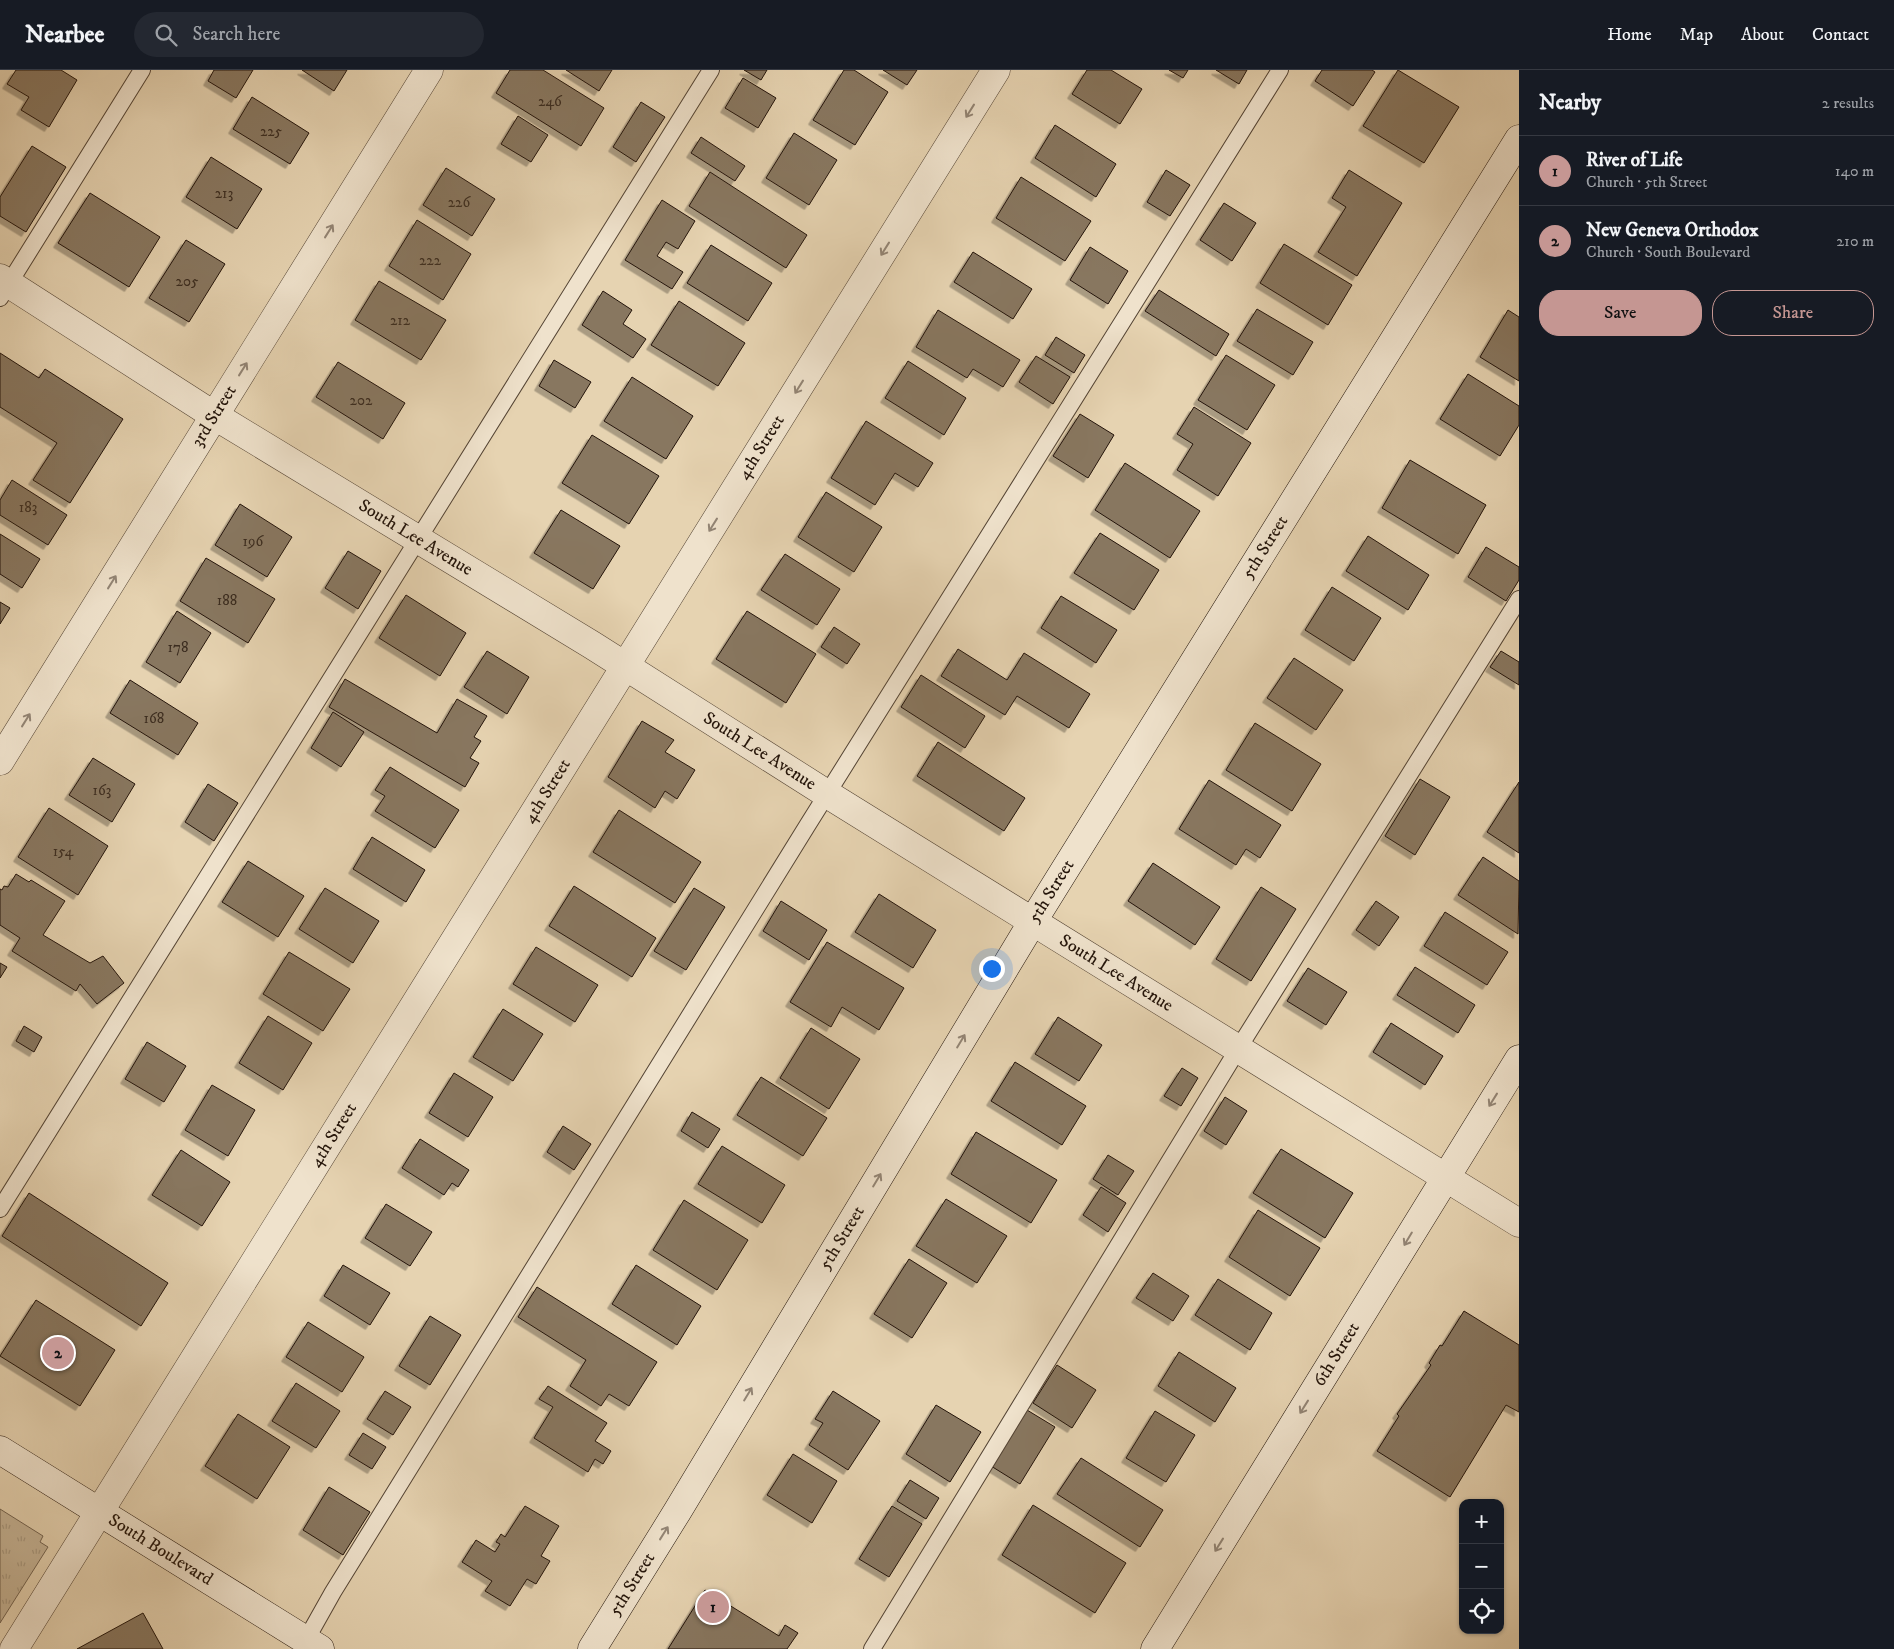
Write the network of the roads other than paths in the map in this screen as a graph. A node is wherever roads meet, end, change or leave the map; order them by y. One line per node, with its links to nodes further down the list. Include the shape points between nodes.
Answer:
1 (142, 70): 7 (lane)
2 (429, 70): 8 (street, 3rd Street, one-way to 2)
3 (711, 70): 9 (lane)
4 (996, 70): 11 (street, 4th Street, one-way to 11)
5 (1280, 70): 13 (lane)
6 (1519, 138): 14 (street, 5th Street)
7 (3, 287): 8 (street, South Lee Avenue)
8 (215, 416): 9 (street, South Lee Avenue); 12 (street, 3rd Street, one-way to 8)
9 (419, 540): 11 (street, South Lee Avenue); 18 (lane)
10 (1519, 599): 15 (lane)
11 (625, 666): 13 (street, South Lee Avenue); 21 (street, 4th Street)
12 (0, 761)
13 (827, 794): 14 (street, South Lee Avenue); 22 (lane, via 333,1592)
14 (1033, 922): 15 (street, South Lee Avenue); 24 (street, 5th Street, one-way to 14)
15 (1238, 1049): 17 (street, South Lee Avenue); 25 (lane)
16 (1519, 1059): 17 (street, 6th Street, one-way to 17)
17 (1446, 1178): 19 (street, South Lee Avenue); 26 (street, 6th Street, one-way to 26)
18 (0, 1209)
19 (1519, 1223)
20 (0, 1450): 21 (street, South Boulevard)
21 (98, 1511): 22 (street, South Boulevard); 23 (street, 4th Street)
22 (313, 1645)
23 (14, 1649)
24 (592, 1649)
25 (872, 1649)
26 (1155, 1649)

